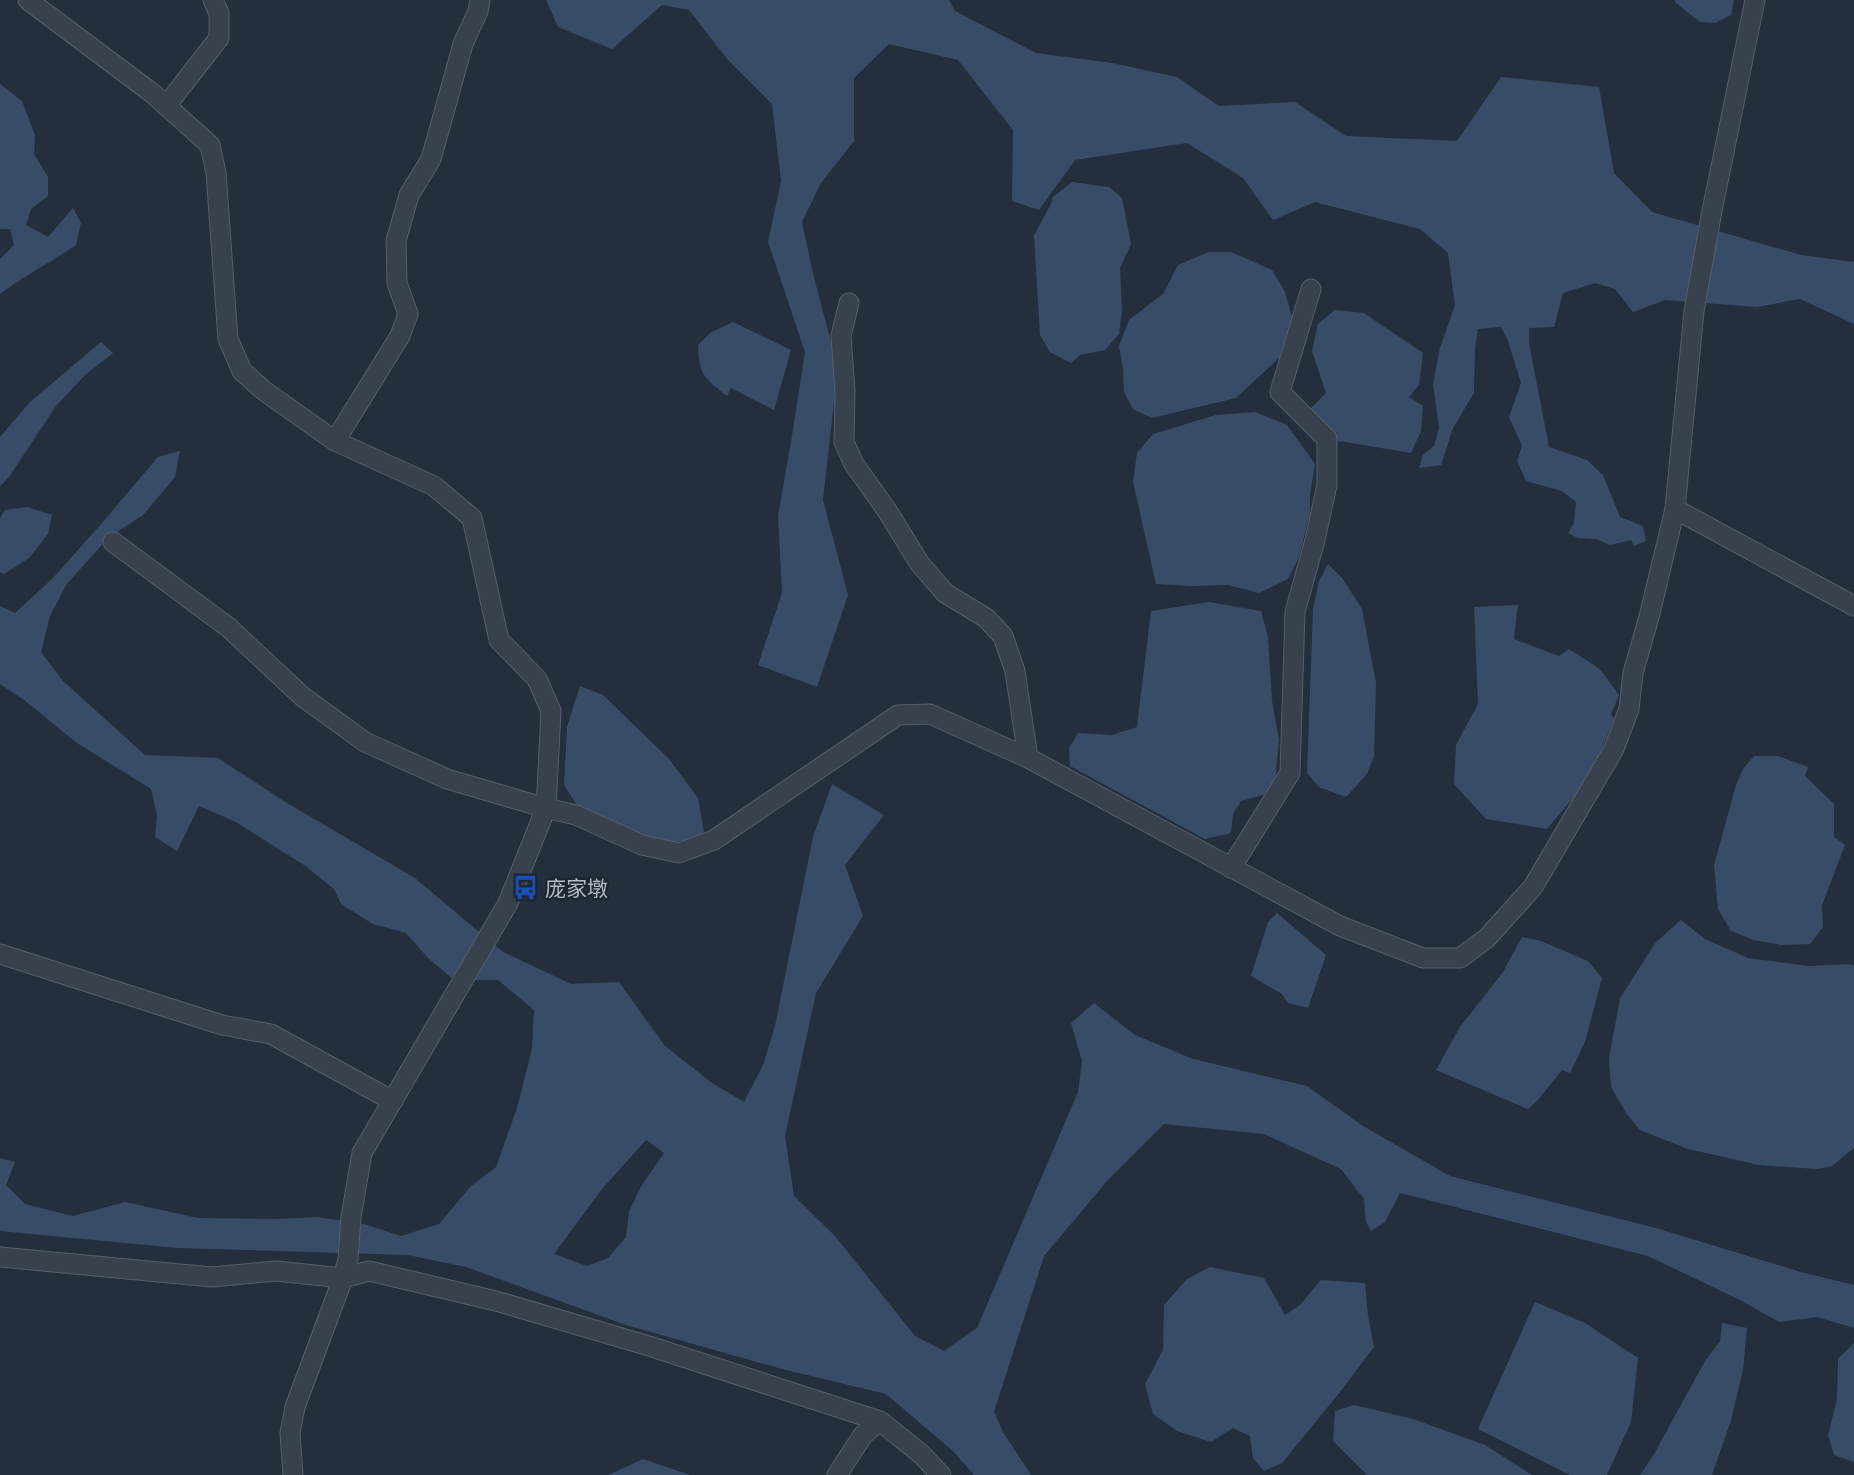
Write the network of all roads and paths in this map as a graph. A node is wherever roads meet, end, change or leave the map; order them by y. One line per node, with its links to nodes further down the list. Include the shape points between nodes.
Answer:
1 (28, 0): 5 (street)
2 (213, 0): 5 (street, via 219,13 219,38)
3 (480, 0): 8 (street, via 431,159 409,195 396,241 397,283 408,314 400,336)
4 (1755, 0): 9 (street, via 1694,311)
5 (166, 106): 8 (street, via 210,145 228,339 242,371)
6 (1311, 289): 14 (street, via 1280,392 1328,439 1327,485 1295,611 1290,773)
7 (849, 303): 12 (street, via 841,336 844,442 920,564 945,593 986,618 1003,636 1015,671)
8 (335, 441): 13 (street, via 434,486 472,518 499,640 537,679 551,711)
9 (1675, 509): 11 (street); 14 (street, via 1633,673 1629,709 1614,749 1533,887 1487,938 1460,958 1423,958 1340,926)
10 (113, 542): 13 (street, via 228,627 303,697 365,742 447,779)
11 (1854, 606)
12 (1028, 758): 13 (street, via 930,714 898,715 714,840 679,853 642,845 576,815); 14 (street)
13 (546, 808): 16 (street, via 508,903)
14 (1231, 868)
15 (0, 954): 16 (street, via 222,1025 271,1034)
16 (393, 1101): 18 (street, via 362,1153)
17 (0, 1257): 18 (street, via 212,1277)
18 (346, 1269): 19 (street, via 496,1301); 20 (street, via 295,1407 290,1433)
19 (880, 1421): 21 (street, via 863,1435); 22 (street)
20 (293, 1475)
21 (838, 1475)
22 (941, 1475)

